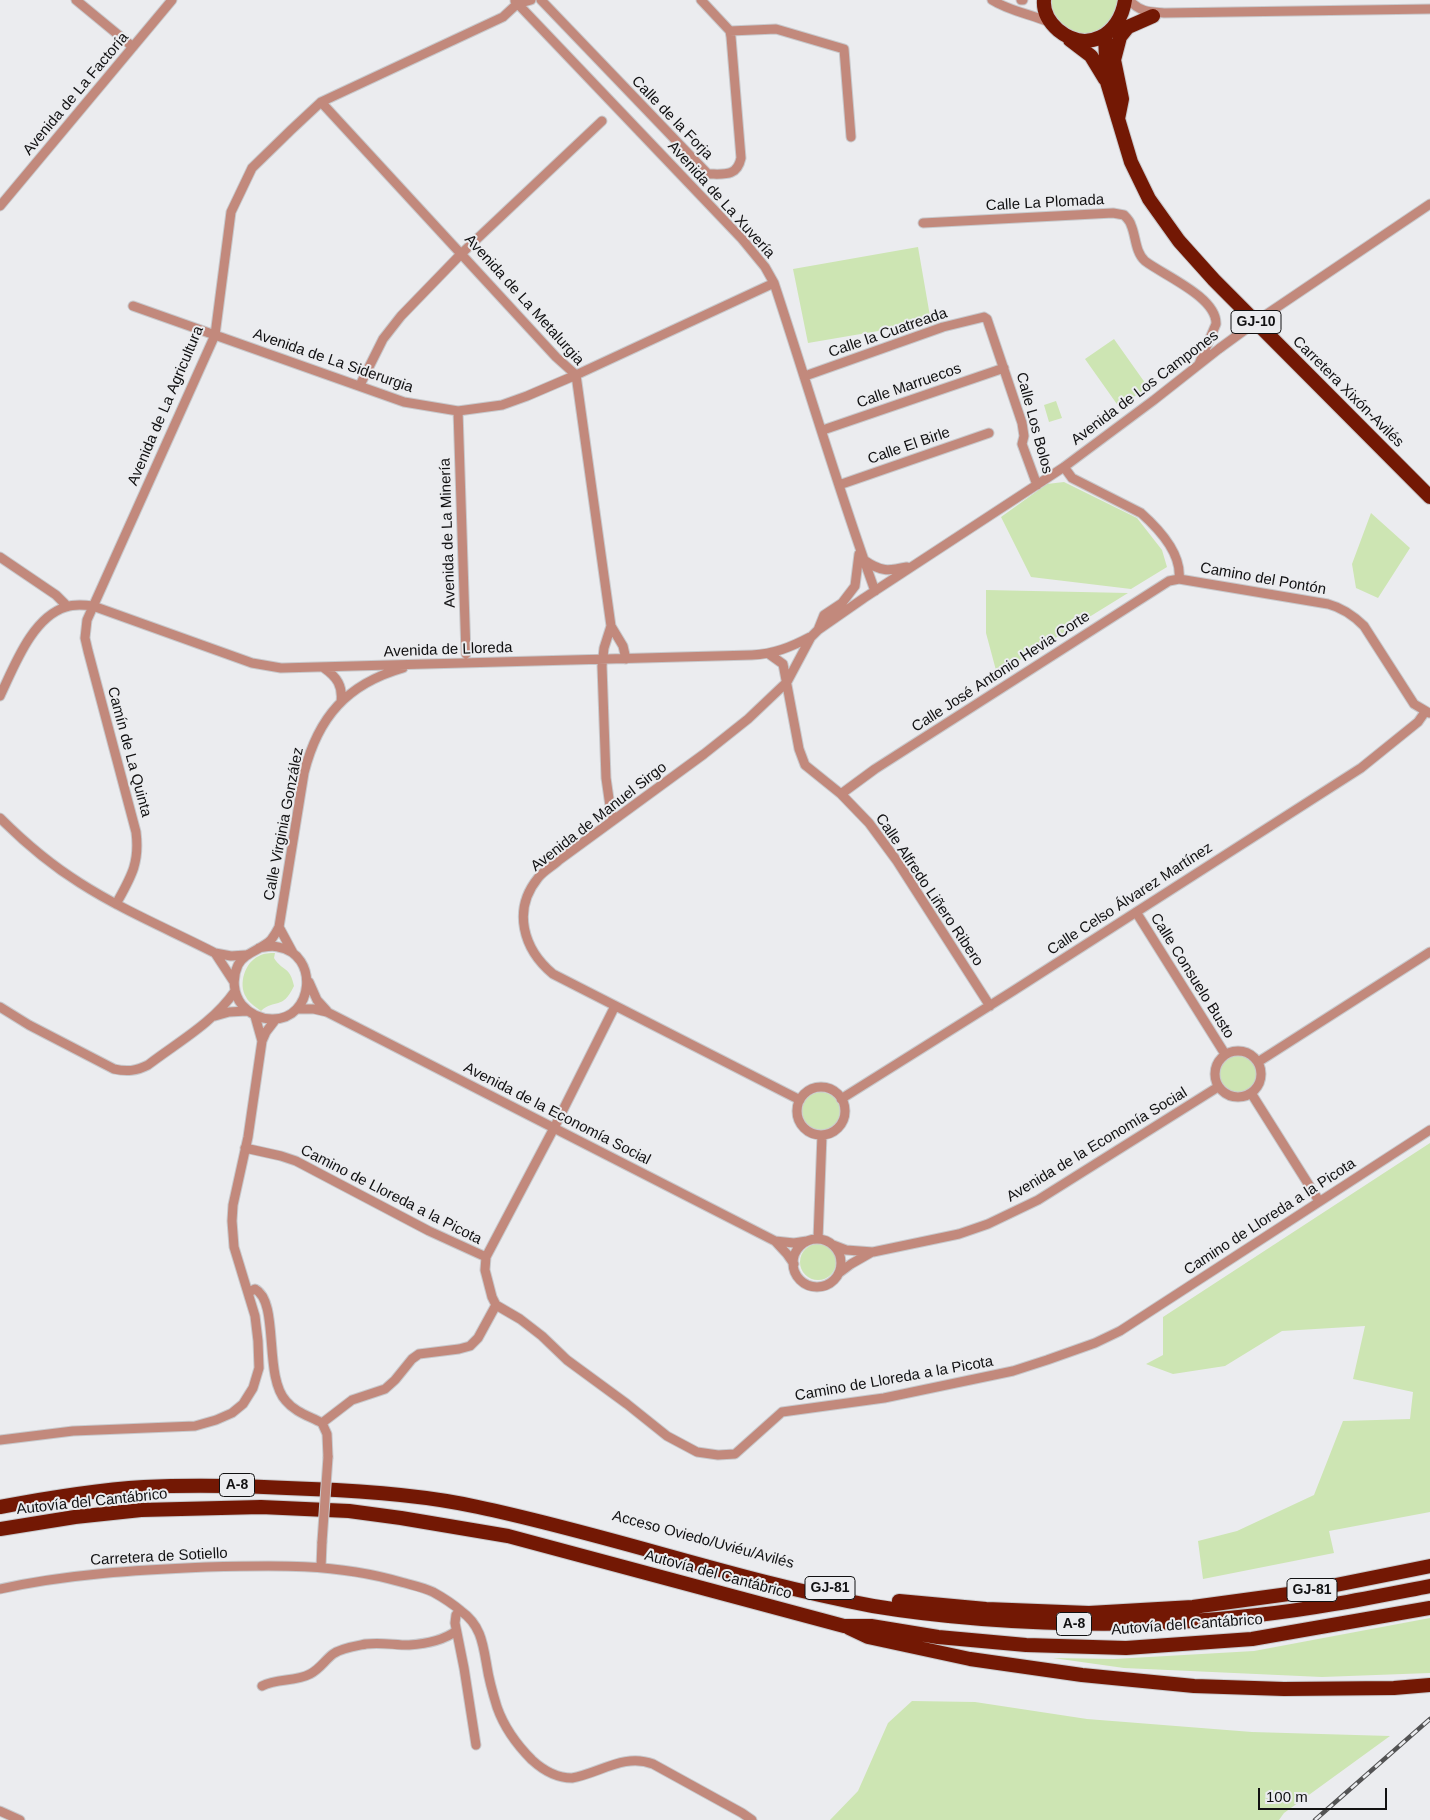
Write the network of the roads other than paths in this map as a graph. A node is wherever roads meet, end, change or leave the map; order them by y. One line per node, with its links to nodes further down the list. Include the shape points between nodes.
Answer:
1 (76, 0): 18 (street)
2 (172, 0): 18 (street, Avenida de La Factoría)
3 (531, 0): 10 (street)
4 (541, 0): 15 (street, Calle de la Forja, via 708,174 734,172 740,166)
5 (700, 0): 15 (street)
6 (992, 0): 14 (street, via 1002,7)
7 (1044, 0): 14 (highway)
8 (1124, 0): 13 (highway)
9 (1129, 0): 12 (street, via 1137,8)
10 (516, 2): 20 (street, Avenida de La Agricultura, via 503,17); 28 (street, Avenida de La Xuvería, via 752,250)
11 (1430, 9): 12 (street)
12 (1159, 15): 13 (street); 22 (highway, via 1128,27 1120,36 1114,60 1122,99)
13 (1119, 21): 16 (highway)
14 (1049, 22): 17 (highway, GJ-10)
15 (730, 31): 23 (street, via 776,28 844,49)
16 (1105, 35): 17 (highway, via 1087,41); 19 (highway, Carretera Xixón-Avilés / GJ-10)
17 (1068, 38): 19 (highway, Carretera Xixón-Avilés / GJ-10, via 1091,56)
18 (133, 47): 25 (street, Avenida de La Factoría)
19 (1106, 82): 22 (highway, Carretera Xixón-Avilés / GJ-10)
20 (321, 102): 27 (street, Avenida de La Metalurgia); 31 (street, Avenida de La Agricultura, via 252,168 231,212)
21 (602, 120): 27 (street)
22 (1118, 122): 43 (highway, Carretera Xixón-Avilés / GJ-10, via 1131,162 1149,199 1179,241)
23 (852, 138)
24 (1430, 204): 32 (street, Avenida de Los Campones, bridge)
25 (0, 206)
26 (923, 223): 32 (street, Calle La Plomada, via 1124,215 1131,224 1143,259 1195,292 1213,312 1216,324)
27 (462, 253): 34 (street, Avenida de La Metalurgia); 36 (street, via 383,339)
28 (774, 283): 34 (street, Avenida de La Siderurgia); 35 (street, Avenida de La Xuvería)
29 (133, 306): 31 (street, Avenida de La Siderurgia)
30 (980, 316): 33 (street, Calle Los Bolos, via 987,319); 35 (street, Calle la Cuatreada)
31 (215, 334): 36 (street, Avenida de La Siderurgia); 51 (street, Avenida de La Agricultura)
32 (1199, 364): 40 (street, Avenida de Los Campones)
33 (1004, 368): 38 (street, Calle Marruecos); 42 (street, Calle Los Bolos, via 1022,423 1022,444)
34 (576, 375): 37 (street, Avenida de La Siderurgia, via 502,405); 52 (street, Avenida de La Metalurgia)
35 (805, 376): 38 (street, Avenida de La Xuvería)
36 (360, 385): 37 (street, Avenida de La Siderurgia, via 404,402)
37 (458, 411): 55 (street, Avenida de La Minería)
38 (822, 430): 41 (street, Avenida de La Xuvería)
39 (989, 433): 41 (street, Calle El Birle)
40 (1064, 467): 42 (street, Avenida de Los Campones); 48 (street, Camino del Pontón, via 1072,478 1141,513 1151,522 1177,559)
41 (839, 485): 44 (street, Avenida de La Xuvería)
42 (1037, 486): 47 (street, Avenida de Los Campones)
43 (1430, 497)
44 (859, 550): 46 (street, Avenida de La Xuvería); 53 (street, Avenida de La Xuvería, via 855,586 842,602 824,615)
45 (0, 557): 50 (street, via 56,594)
46 (864, 560): 47 (street, via 888,572); 49 (street, Avenida de La Xuvería)
47 (912, 566): 49 (street, Avenida de Los Campones)
48 (1180, 579): 64 (street, Camino del Pontón, via 1342,608 1364,626 1414,704); 65 (street, Calle José Antonio Hevia Corte, via 1169,582 1032,668)
49 (875, 591): 53 (street, Avenida de Manuel Sirgo)
50 (67, 606): 51 (street, Avenida de Lloreda); 62 (street, via 54,612 29,639)
51 (93, 606): 60 (street, Avenida de Lloreda, via 252,663 281,668); 68 (street, Camín de La Quinta, via 86,628 88,651 138,847 132,875)
52 (611, 626): 57 (street, via 623,646); 58 (street)
53 (818, 630): 54 (street, Avenida de Manuel Sirgo)
54 (810, 637): 56 (street, Avenida de Lloreda); 61 (street, Avenida de Manuel Sirgo)
55 (466, 654)
56 (769, 654): 57 (street, Avenida de Lloreda); 61 (street, via 783,664)
57 (626, 659): 58 (street, Avenida de Lloreda)
58 (602, 660): 59 (street, Avenida de Lloreda); 67 (street, via 606,778)
59 (417, 664): 60 (street, Avenida de Lloreda); 63 (street, Calle Virginia González, via 369,681)
60 (324, 668): 63 (street, via 338,681)
61 (787, 682): 65 (street, Calle Alfredo Liñero Ribero, via 805,765); 67 (street, Avenida de Manuel Sirgo, via 704,754)
62 (0, 696)
63 (341, 702): 70 (street, Calle Virginia González, via 322,725 309,752)
64 (1428, 713): 69 (street, Calle Celso Álvarez Martínez, via 1361,768)
65 (841, 794): 79 (street, Calle Alfredo Liñero Ribero, via 869,823 897,861)
66 (0, 818): 68 (street, via 44,858)
67 (614, 819): 78 (street, Avenida de Manuel Sirgo, via 538,877 527,900 524,924 530,946 543,966)
68 (116, 904): 73 (street)
69 (1136, 912): 79 (street, Calle Celso Álvarez Martínez); 87 (street, Calle Consuelo Busto)
70 (279, 927): 71 (street); 74 (street)
71 (259, 948): 74 (street, via 276,946); 75 (street)
72 (1430, 952): 88 (street)
73 (215, 953): 75 (street); 77 (street)
74 (294, 954): 76 (street, via 303,964)
75 (246, 955): 77 (street, via 238,964)
76 (307, 976): 81 (street, via 304,1000); 82 (street, Avenida de la Economía Social, via 317,1000)
77 (235, 986): 83 (street, via 239,1001); 84 (street, via 225,1005)
78 (615, 1006): 92 (street, Avenida de Manuel Sirgo); 93 (street)
79 (990, 1006): 91 (street, Calle Celso Álvarez Martínez)
80 (0, 1007): 84 (street, via 29,1025 125,1072 148,1064)
81 (297, 1009): 82 (street, Avenida de la Economía Social); 85 (street)
82 (327, 1012): 93 (street, Avenida de la Economía Social)
83 (251, 1014): 84 (street, via 229,1012); 85 (street); 86 (street)
84 (213, 1017)
85 (276, 1019): 86 (street)
86 (262, 1041): 96 (street)
87 (1225, 1054): 88 (street, via 1240,1050); 89 (street, via 1219,1059 1214,1073)
88 (1258, 1062): 90 (street, via 1260,1082)
89 (1218, 1087): 90 (street, via 1230,1096); 101 (street, Avenida de la Economía Social, via 1013,1213 959,1234)
90 (1252, 1093): 97 (street)
91 (841, 1099): 92 (street, via 831,1089 816,1088); 95 (street, via 845,1114 842,1122 837,1129)
92 (800, 1100): 95 (street, via 799,1121 809,1132)
93 (554, 1128): 99 (street, Avenida de la Economía Social); 102 (street)
94 (1430, 1130): 97 (street, Camino de Lloreda a la Picota)
95 (822, 1135): 98 (street)
96 (245, 1148): 102 (street, Camino de Lloreda a la Picota, via 296,1161); 105 (street, via 232,1221 234,1247)
97 (1319, 1201): 106 (street, Camino de Lloreda a la Picota, via 1120,1331 1095,1343 1012,1371 884,1398 782,1412 735,1454 697,1452 667,1436 567,1360 520,1319)
98 (814, 1240): 99 (street, Avenida de la Economía Social); 100 (street); 103 (street, via 800,1247)
99 (775, 1241): 103 (street, Avenida de la Economía Social)
100 (833, 1245): 101 (street, Avenida de la Economía Social, via 846,1250); 104 (street, via 841,1259)
101 (872, 1252): 104 (street, Avenida de la Economía Social)
102 (486, 1257): 106 (street, Camino de Lloreda a la Picota, via 485,1270)
103 (794, 1264): 104 (street, via 797,1276 803,1282 818,1287 833,1281)
104 (838, 1273)
105 (249, 1292): 107 (street, via 259,1291 269,1316 277,1389 296,1411); 108 (street, via 256,1324 259,1368 253,1388 243,1404 232,1413 195,1426 73,1432)
106 (496, 1305): 107 (street, via 470,1346 420,1354 384,1389 352,1400)
107 (322, 1423): 113 (street, bridge, via 327,1434 328,1457)
108 (0, 1440)
109 (475, 1506): 110 (highway, Autovía del Cantábrico / A-8, via 347,1490 200,1485 141,1487); 112 (highway, Acceso Oviedo/Uviéu/Avilés / GJ-81, via 515,1508 576,1522 815,1586 986,1610 1090,1613 1193,1607 1296,1593); 114 (highway, Autovía del Cantábrico / A-8, via 810,1593 936,1615 1031,1623 1147,1624 1258,1615)
110 (0, 1507)
111 (0, 1529): 118 (highway, Autovía del Cantábrico / A-8, via 142,1510 261,1506 349,1511 508,1536)
112 (1430, 1566)
113 (321, 1567): 115 (street, Carretera de Sotiello, via 272,1565 100,1573); 117 (street, Carretera de Sotiello, via 383,1576 427,1589)
114 (1430, 1586)
115 (0, 1589)
116 (1430, 1608): 118 (highway, Autovía del Cantábrico / A-8, via 1252,1639 1126,1648 1026,1645 938,1637 871,1626)
117 (460, 1610): 119 (street, via 456,1615); 125 (street, Carretera de Sotiello, via 472,1620 480,1634 505,1726 543,1769 557,1776 572,1778 621,1762 644,1761)
118 (844, 1626): 120 (highway, via 868,1638 970,1659 1082,1675 1204,1687 1284,1689)
119 (456, 1631): 121 (street, via 449,1636 417,1644 347,1648 334,1653 311,1674); 122 (street)
120 (1430, 1685)
121 (262, 1686)
122 (476, 1745)
123 (0, 1811): 124 (street)
124 (20, 1820)
125 (752, 1820)

